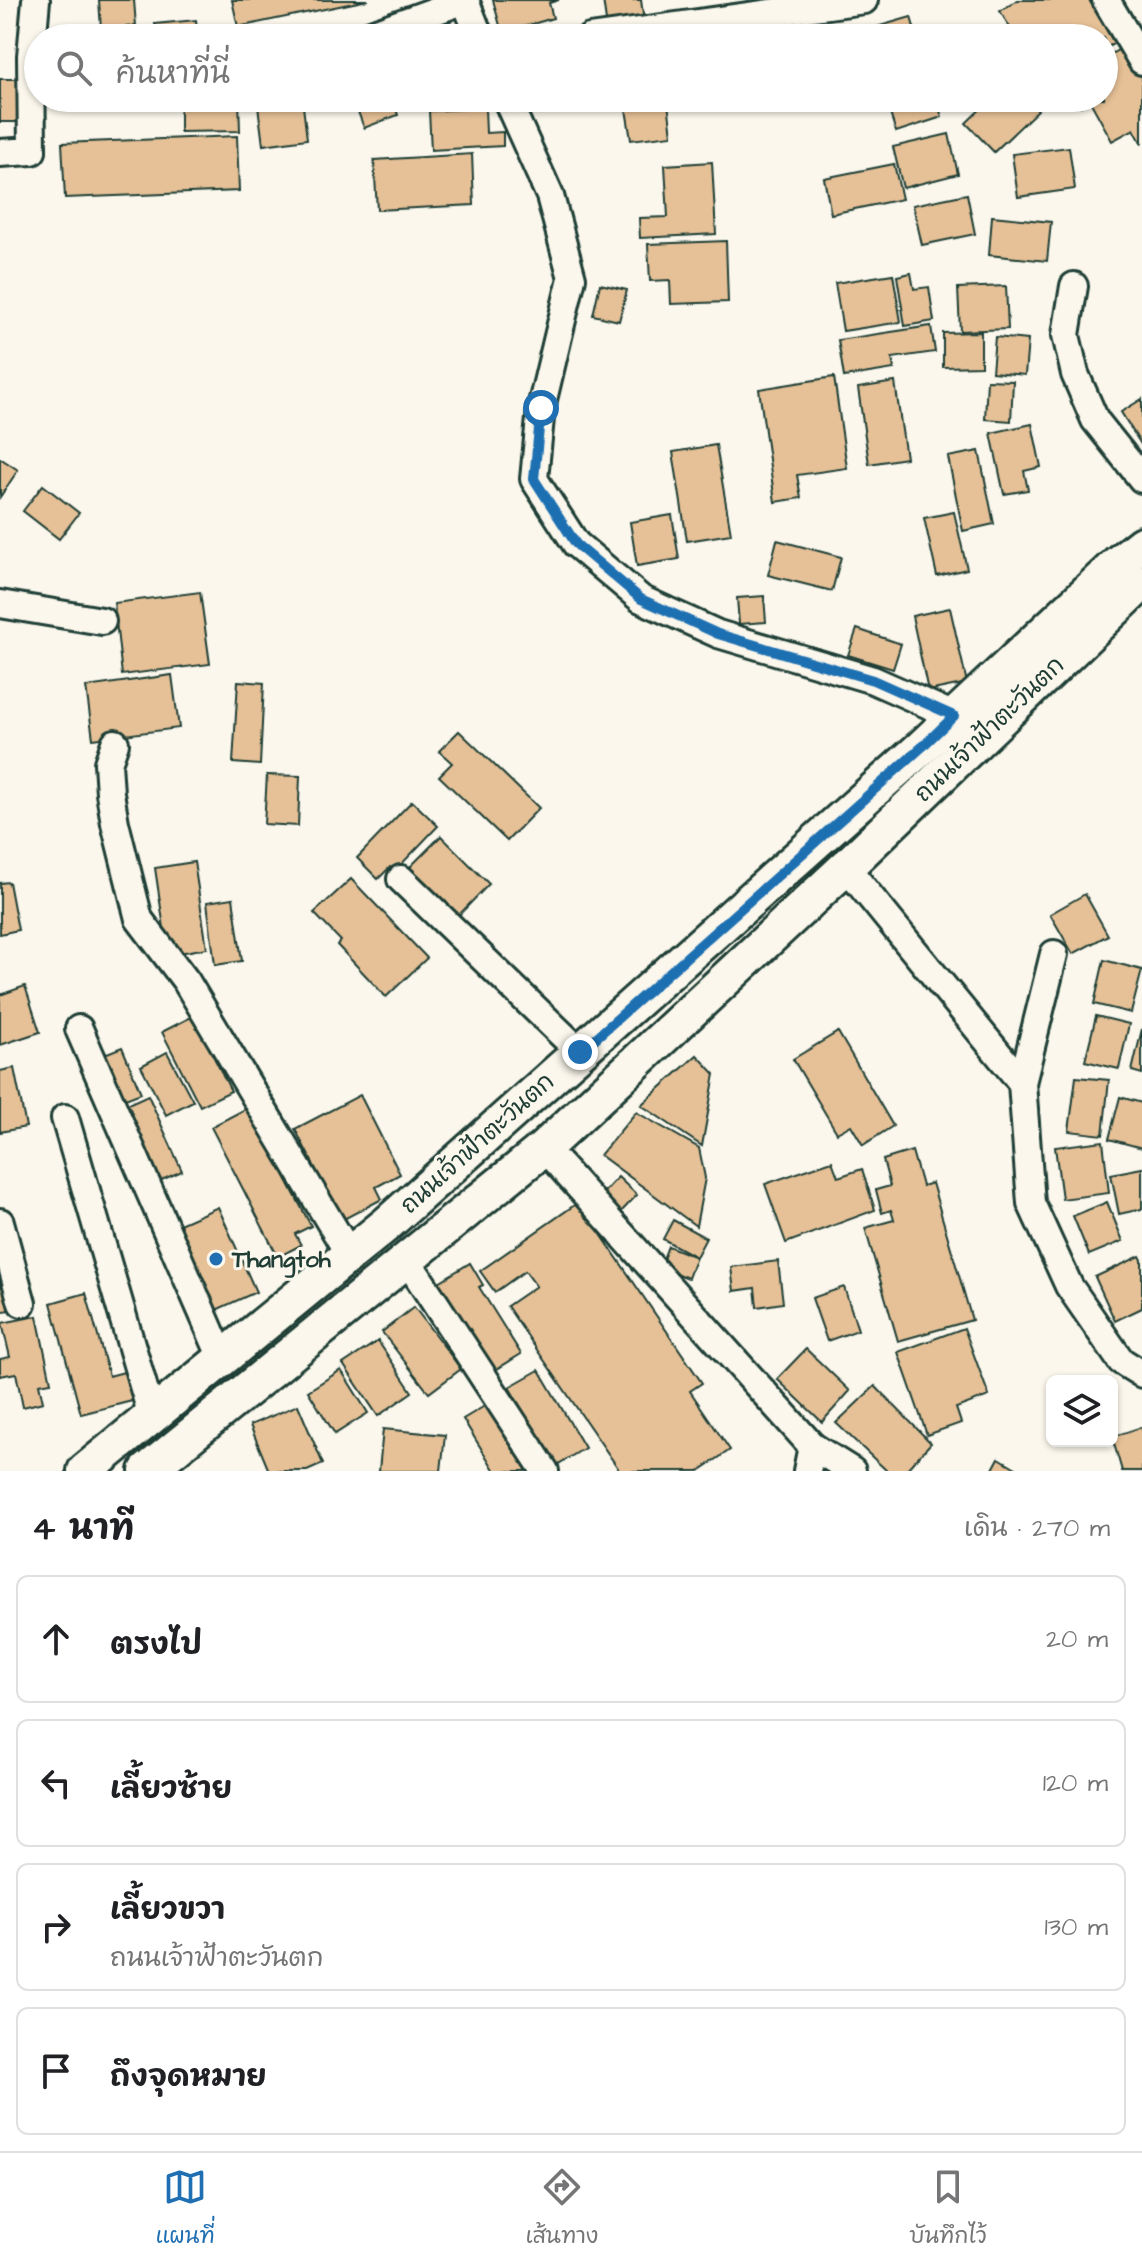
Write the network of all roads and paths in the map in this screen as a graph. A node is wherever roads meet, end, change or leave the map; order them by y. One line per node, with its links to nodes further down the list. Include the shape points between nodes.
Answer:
1 (36, 0): 5 (street)
2 (465, 0): 6 (street); 7 (street)
3 (864, 0): 8 (street)
4 (1106, 0): 9 (street)
5 (35, 24)
6 (399, 24)
7 (474, 24)
8 (691, 24)
9 (1142, 61)
10 (33, 112): 12 (street, via 32,151)
11 (512, 112): 19 (street, via 550,196 572,278 541,408 534,479 576,544 641,599 705,629 873,680)
12 (0, 153)
13 (1074, 286): 14 (street, via 1066,335 1075,374 1095,420)
14 (1142, 479)
15 (1142, 544): 19 (main road, ถนนเจ้าฟ้าตะวันตก)
16 (1142, 583): 21 (main road, ถนนเจ้าฟ้าตะวันตก)
17 (0, 604): 18 (street)
18 (102, 621)
19 (954, 716): 25 (main road, ถนนเจ้าฟ้าตะวันตก)
20 (115, 743): 30 (street, via 108,763 110,793 139,919 186,981)
21 (846, 867): 26 (street); 28 (main road, ถนนเจ้าฟ้าตะวันตก)
22 (401, 879): 25 (street)
23 (1054, 954): 26 (street)
24 (79, 1029): 33 (street)
25 (580, 1052): 30 (main road, ถนนเจ้าฟ้าตะวันตก)
26 (1022, 1083): 34 (street, via 1031,1203 1069,1286 1121,1361)
27 (65, 1118): 35 (street)
28 (544, 1148): 31 (main road, ถนนเจ้าฟ้าตะวันตก); 36 (street)
29 (0, 1222): 32 (street)
30 (349, 1254): 33 (main road, ถนนเจ้าฟ้าตะวันตก)
31 (407, 1260): 38 (main road, ถนนเจ้าฟ้าตะวันตก); 39 (street)
32 (22, 1303)
33 (222, 1358): 35 (main road, ถนนเจ้าฟ้าตะวันตก)
34 (1142, 1374)
35 (152, 1416): 37 (main road, ถนนเจ้าฟ้าตะวันตก)
36 (809, 1459): 40 (street)
37 (85, 1471)
38 (147, 1471)
39 (545, 1471)
40 (852, 1471)

